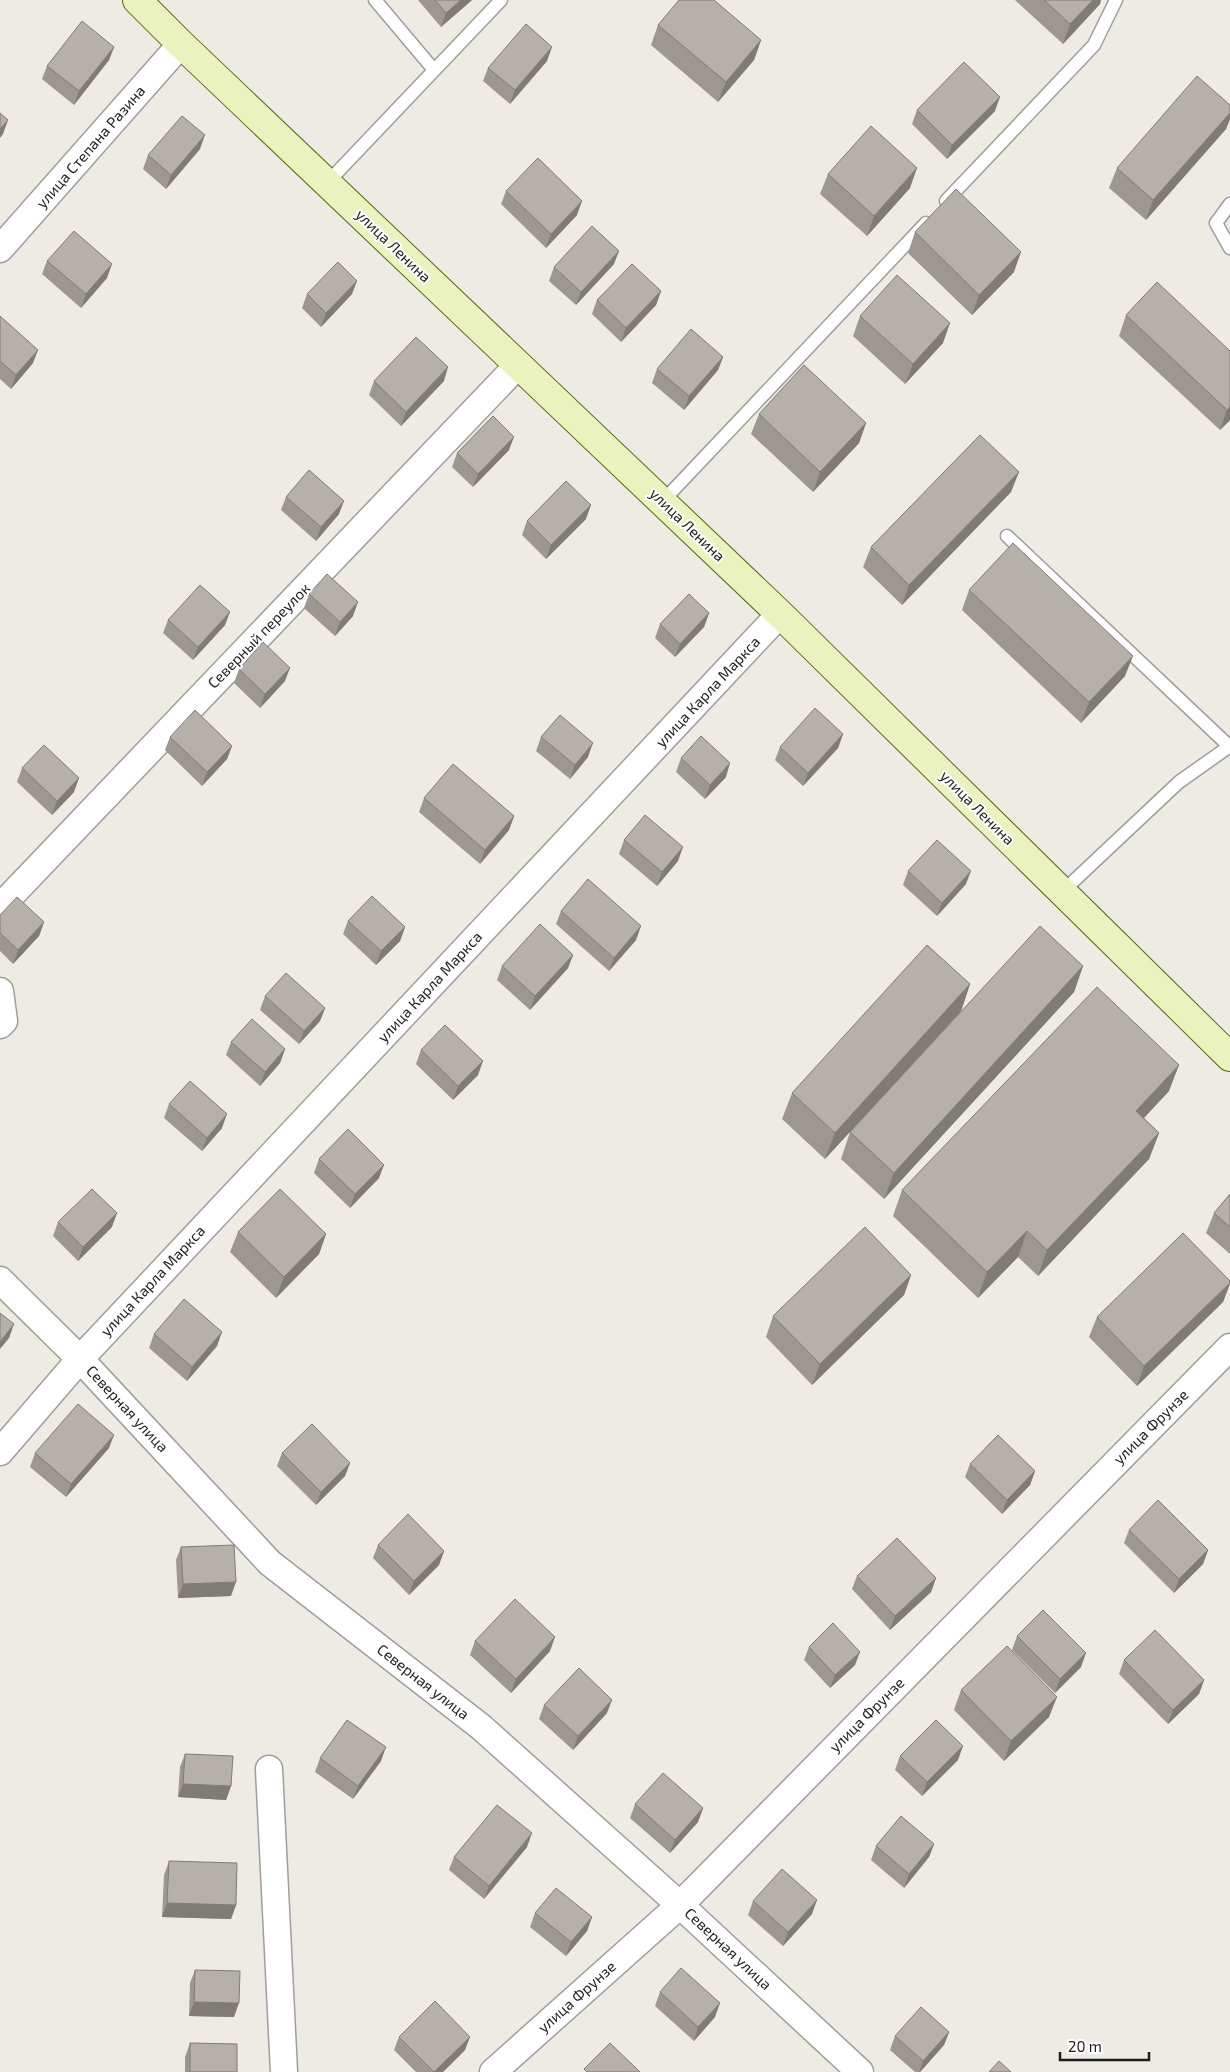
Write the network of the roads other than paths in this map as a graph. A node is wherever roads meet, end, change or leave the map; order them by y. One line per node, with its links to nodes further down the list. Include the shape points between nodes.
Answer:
1 (137, 0): 5 (main road, улица Ленина)
2 (375, 0): 6 (lane)
3 (501, 0): 6 (lane)
4 (1116, 0): 12 (lane, via 1094,45)
5 (181, 44): 7 (main road, улица Ленина); 10 (street, улица Степана Разина)
6 (434, 70): 7 (lane)
7 (327, 183): 11 (main road, улица Ленина)
8 (1230, 204): 9 (lane, via 1216,224)
9 (1230, 248)
10 (0, 249)
11 (518, 365): 12 (main road, улица Ленина); 17 (street, Северный переулок)
12 (662, 502): 14 (main road, улица Ленина)
13 (1007, 536): 15 (lane)
14 (780, 614): 16 (main road, улица Ленина); 23 (street, улица Карла Маркса)
15 (1229, 746): 16 (lane, via 1179,782)
16 (1062, 892): 20 (main road, улица Ленина)
17 (0, 908)
18 (0, 991): 19 (street, via 4,1021)
19 (0, 1025)
20 (1230, 1057)
21 (0, 1280): 23 (street, Северная улица)
22 (1230, 1347): 26 (street, улица Фрунзе)
23 (80, 1359): 24 (street, улица Карла Маркса); 26 (street, Северная улица, via 270,1563 481,1727)
24 (0, 1452)
25 (269, 1769): 27 (street)
26 (680, 1905): 28 (street, улица Фрунзе); 29 (street, Северная улица)
27 (284, 2072)
28 (493, 2072)
29 (860, 2072)

